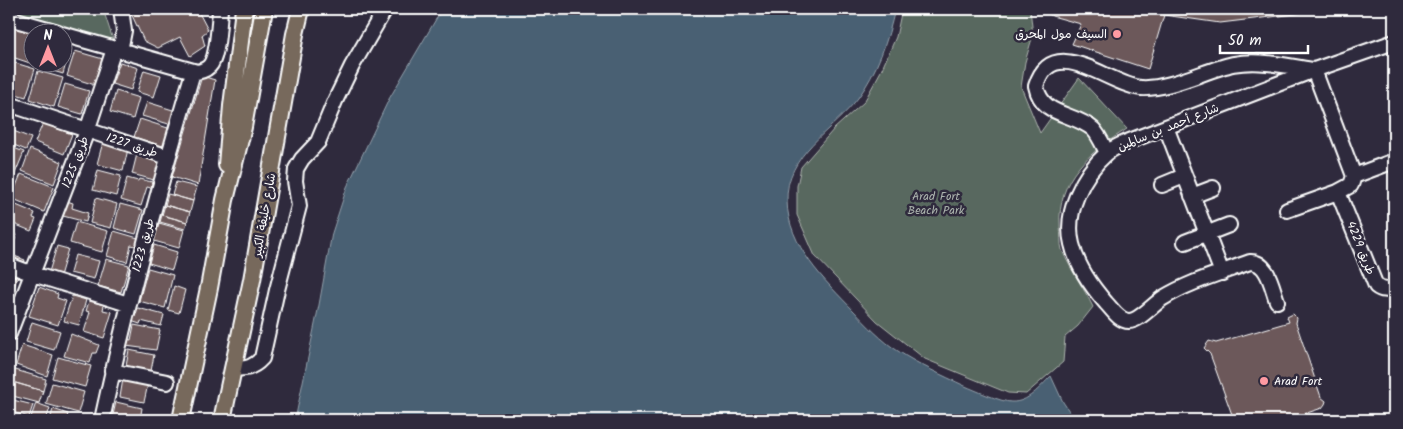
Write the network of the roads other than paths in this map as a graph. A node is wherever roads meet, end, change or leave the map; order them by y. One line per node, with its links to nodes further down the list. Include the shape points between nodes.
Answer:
1 (121, 9): 11 (street, طريق 1225, via 124,31)
2 (220, 9): 13 (street, via 211,64 206,69)
3 (244, 9): 26 (main road, via 230,122)
4 (264, 9): 26 (main road, via 244,127)
5 (301, 9): 38 (main road, شارع خليفة الكبير)
6 (385, 9): 38 (street, via 352,66 318,142 296,169 299,206 262,358 247,369)
7 (9, 18): 8 (street)
8 (23, 22)
9 (72, 37): 11 (street)
10 (1394, 42): 12 (street, شارع أحمد بن سالمين)
11 (117, 50): 13 (street); 16 (street, طريق 1225)
12 (1314, 70): 15 (street, شارع أحمد بن سالمين); 17 (street, via 1244,63 1162,86 1142,88 1122,83 1075,62 1051,65 1036,86 1040,99 1046,106 1079,120 1093,130); 21 (street)
13 (192, 72): 18 (street, طريق 1223)
14 (10, 106): 16 (street, طريق 1227)
15 (1166, 127): 17 (street, شارع أحمد بن سالمين); 20 (street)
16 (87, 131): 18 (street, طريق 1227); 33 (street, طريق 1225)
17 (1107, 153): 32 (street, شارع أحمد بن سالمين, via 1088,175 1076,196 1070,232 1086,276 1109,307 1121,319 1133,321 1175,291)
18 (168, 157): 36 (street, طريق 1223)
19 (1394, 162): 21 (street)
20 (1184, 176): 22 (street); 25 (street)
21 (1354, 176): 24 (street, via 1351,185)
22 (1162, 184)
23 (1213, 188): 25 (street)
24 (1338, 192): 27 (street); 34 (street, طريق 4229, via 1376,286 1380,290)
25 (1192, 196): 29 (street)
26 (225, 200): 42 (main road)
27 (1287, 210)
28 (1229, 225): 29 (street)
29 (1206, 234): 30 (street); 32 (street)
30 (1185, 242)
31 (9, 265): 33 (street)
32 (1222, 273): 35 (street, شارع أحمد بن سالمين, via 1258,262 1264,267)
33 (33, 274): 36 (street); 37 (street, طريق 1225)
34 (1394, 288)
35 (1278, 301)
36 (128, 304): 39 (street, طريق 1223)
37 (10, 328)
38 (234, 368): 43 (main road, شارع خليفة الكبير)
39 (112, 371): 40 (street); 41 (street, طريق 1223)
40 (167, 382)
41 (102, 420)
42 (181, 420)
43 (222, 420)

